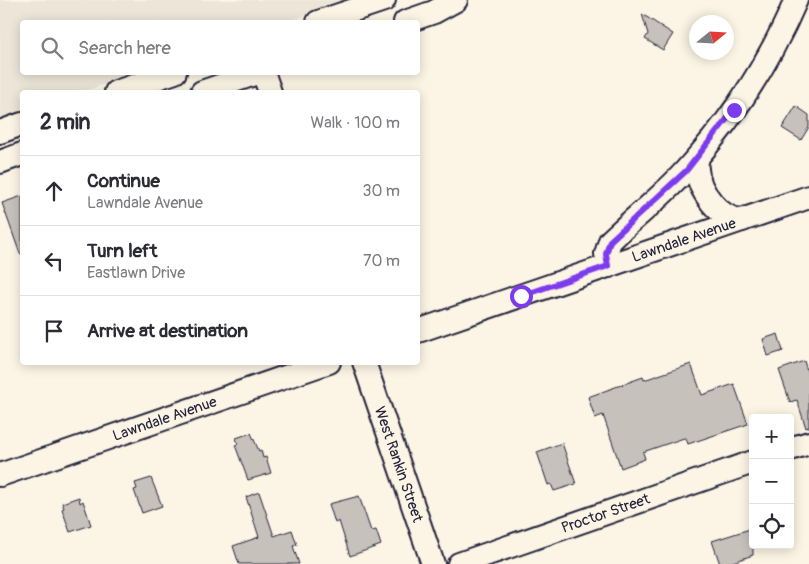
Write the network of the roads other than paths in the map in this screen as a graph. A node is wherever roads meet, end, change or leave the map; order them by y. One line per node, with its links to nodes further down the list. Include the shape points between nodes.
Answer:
1 (384, 0): 4 (street)
2 (456, 0): 5 (street)
3 (796, 0): 15 (street, via 749,89)
4 (324, 20)
5 (411, 20)
6 (167, 75): 9 (street)
7 (253, 75): 10 (street)
8 (263, 75): 11 (street)
9 (128, 90)
10 (208, 90)
11 (269, 90)
12 (20, 125): 13 (street)
13 (0, 132)
14 (20, 155): 16 (street)
15 (698, 157): 18 (street, via 698,174 708,196 723,213); 19 (street, via 610,241 606,254)
16 (0, 162)
17 (809, 197): 18 (street, Lawndale Avenue)
18 (742, 220): 19 (street, Lawndale Avenue)
19 (608, 266): 20 (street, Lawndale Avenue)
20 (420, 330)
21 (320, 365): 26 (street, Lawndale Avenue)
22 (365, 365): 27 (street, West Rankin Street)
23 (809, 443): 24 (street)
24 (794, 448)
25 (749, 463): 28 (street, Proctor Street)
26 (0, 475)
27 (433, 564)
28 (459, 564)

